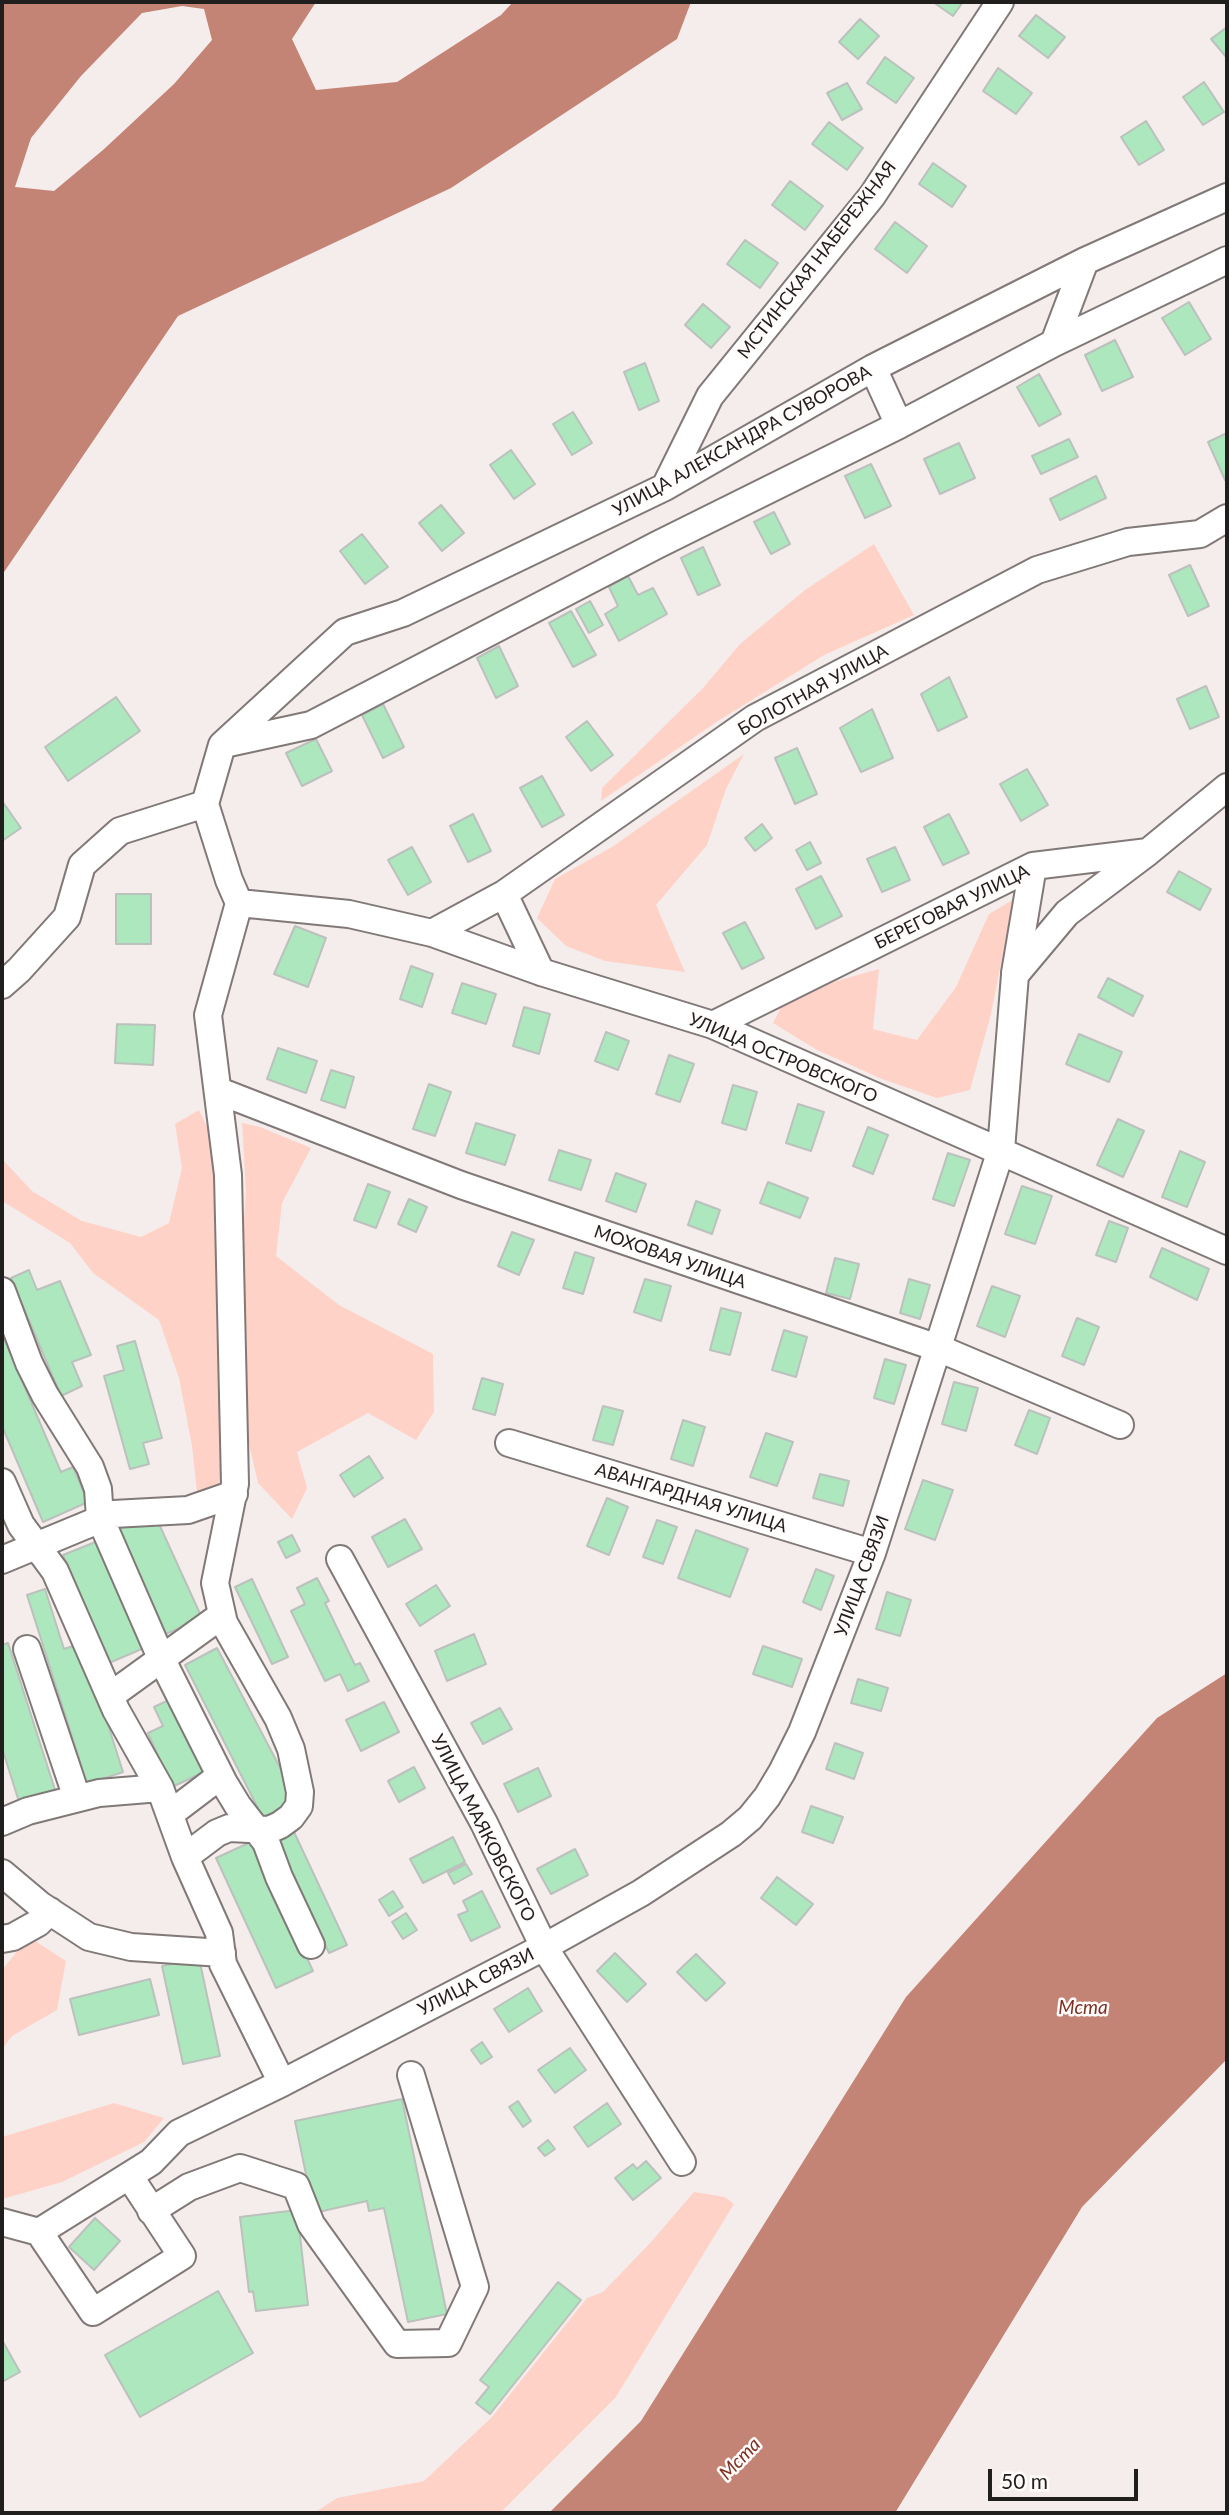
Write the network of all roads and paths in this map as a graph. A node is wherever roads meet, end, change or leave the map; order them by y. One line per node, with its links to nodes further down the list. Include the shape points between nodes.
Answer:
1 (1000, 2): 8 (street, МСТИНСКАЯ НАБЕРЕЖНАЯ, via 872,196 710,396)
2 (1227, 197): 4 (street, УЛИЦА АЛЕКСАНДРА СУВОРОВА)
3 (1227, 260): 5 (street)
4 (1085, 261): 5 (street); 6 (street, УЛИЦА АЛЕКСАНДРА СУВОРОВА)
5 (1054, 343): 7 (street)
6 (873, 368): 7 (street); 8 (street, УЛИЦА АЛЕКСАНДРА СУВОРОВА)
7 (899, 425): 10 (street, via 311,725)
8 (665, 487): 10 (street, УЛИЦА АЛЕКСАНДРА СУВОРОВА, via 403,613 345,632)
9 (1227, 518): 15 (street, БОЛОТНАЯ УЛИЦА, via 1200,534 1128,542 1037,570 755,718)
10 (222, 745): 12 (street)
11 (1227, 787): 13 (street)
12 (205, 804): 16 (street); 20 (street, via 120,831 82,865 67,917)
13 (1148, 852): 14 (street, БЕРЕГОВАЯ УЛИЦА); 19 (street, via 1067,913)
14 (1033, 866): 19 (street, УЛИЦА СВЯЗИ); 21 (street, БЕРЕГОВАЯ УЛИЦА)
15 (505, 894): 17 (street, БОЛОТНАЯ УЛИЦА); 18 (street)
16 (239, 903): 17 (street, УЛИЦА ОСТРОВСКОГО, via 349,914); 22 (street, via 208,1015)
17 (432, 933): 18 (street, УЛИЦА ОСТРОВСКОГО)
18 (541, 972): 21 (street, УЛИЦА ОСТРОВСКОГО)
19 (1015, 975): 23 (street, УЛИЦА СВЯЗИ)
20 (2, 985)
21 (713, 1025): 23 (street, УЛИЦА ОСТРОВСКОГО)
22 (219, 1091): 26 (street, МОХОВАЯ УЛИЦА, via 461,1185); 30 (street, via 228,1175)
23 (1001, 1150): 24 (street, УЛИЦА ОСТРОВСКОГО); 26 (street, УЛИЦА СВЯЗИ)
24 (1227, 1251)
25 (2, 1291): 31 (street, via 29,1363 90,1467 98,1489)
26 (938, 1348): 27 (street, МОХОВАЯ УЛИЦА); 33 (street, УЛИЦА СВЯЗИ)
27 (1120, 1425)
28 (509, 1443): 33 (street, АВАНГАРДНАЯ УЛИЦА)
29 (2, 1482): 32 (street)
30 (234, 1494): 31 (street, via 188,1510 125,1512); 36 (street, via 215,1583)
31 (100, 1518): 32 (street); 38 (street)
32 (35, 1545): 35 (street); 39 (street, via 55,1571)
33 (872, 1553): 51 (street, УЛИЦА СВЯЗИ, via 802,1732 777,1781 750,1818 641,1893)
34 (340, 1559): 51 (street, УЛИЦА МАЯКОВСКОГО, via 484,1824)
35 (2, 1560)
36 (222, 1615): 38 (street); 45 (street, via 278,1718 291,1749 300,1792 299,1806 291,1817 268,1830)
37 (27, 1649): 42 (street)
38 (162, 1660): 39 (street); 40 (street)
39 (110, 1696): 41 (street)
40 (220, 1776): 43 (street); 45 (street)
41 (160, 1788): 42 (street); 43 (street)
42 (77, 1798): 44 (street)
43 (170, 1815): 46 (street)
44 (4, 1816)
45 (257, 1830): 46 (street, via 229,1828); 50 (street)
46 (185, 1857): 52 (street, via 216,1924)
47 (2, 1873): 48 (street)
48 (50, 1911): 49 (street, via 38,1923); 52 (street, via 89,1937 131,1947)
49 (2, 1939)
50 (311, 1945)
51 (544, 1947): 54 (street, УЛИЦА СВЯЗИ); 55 (street, УЛИЦА МАЯКОВСКОГО)
52 (222, 1953): 54 (street, via 238,1997)
53 (411, 2075): 57 (street, via 475,2287 449,2343 397,2344 311,2224 296,2186 240,2168 189,2187)
54 (282, 2083): 56 (street, УЛИЦА СВЯЗИ, via 179,2133)
55 (682, 2162)
56 (130, 2177): 57 (street); 59 (street, УЛИЦА СВЯЗИ)
57 (151, 2211): 59 (street, via 182,2256 93,2312)
58 (2, 2222): 59 (street)
59 (38, 2232)

